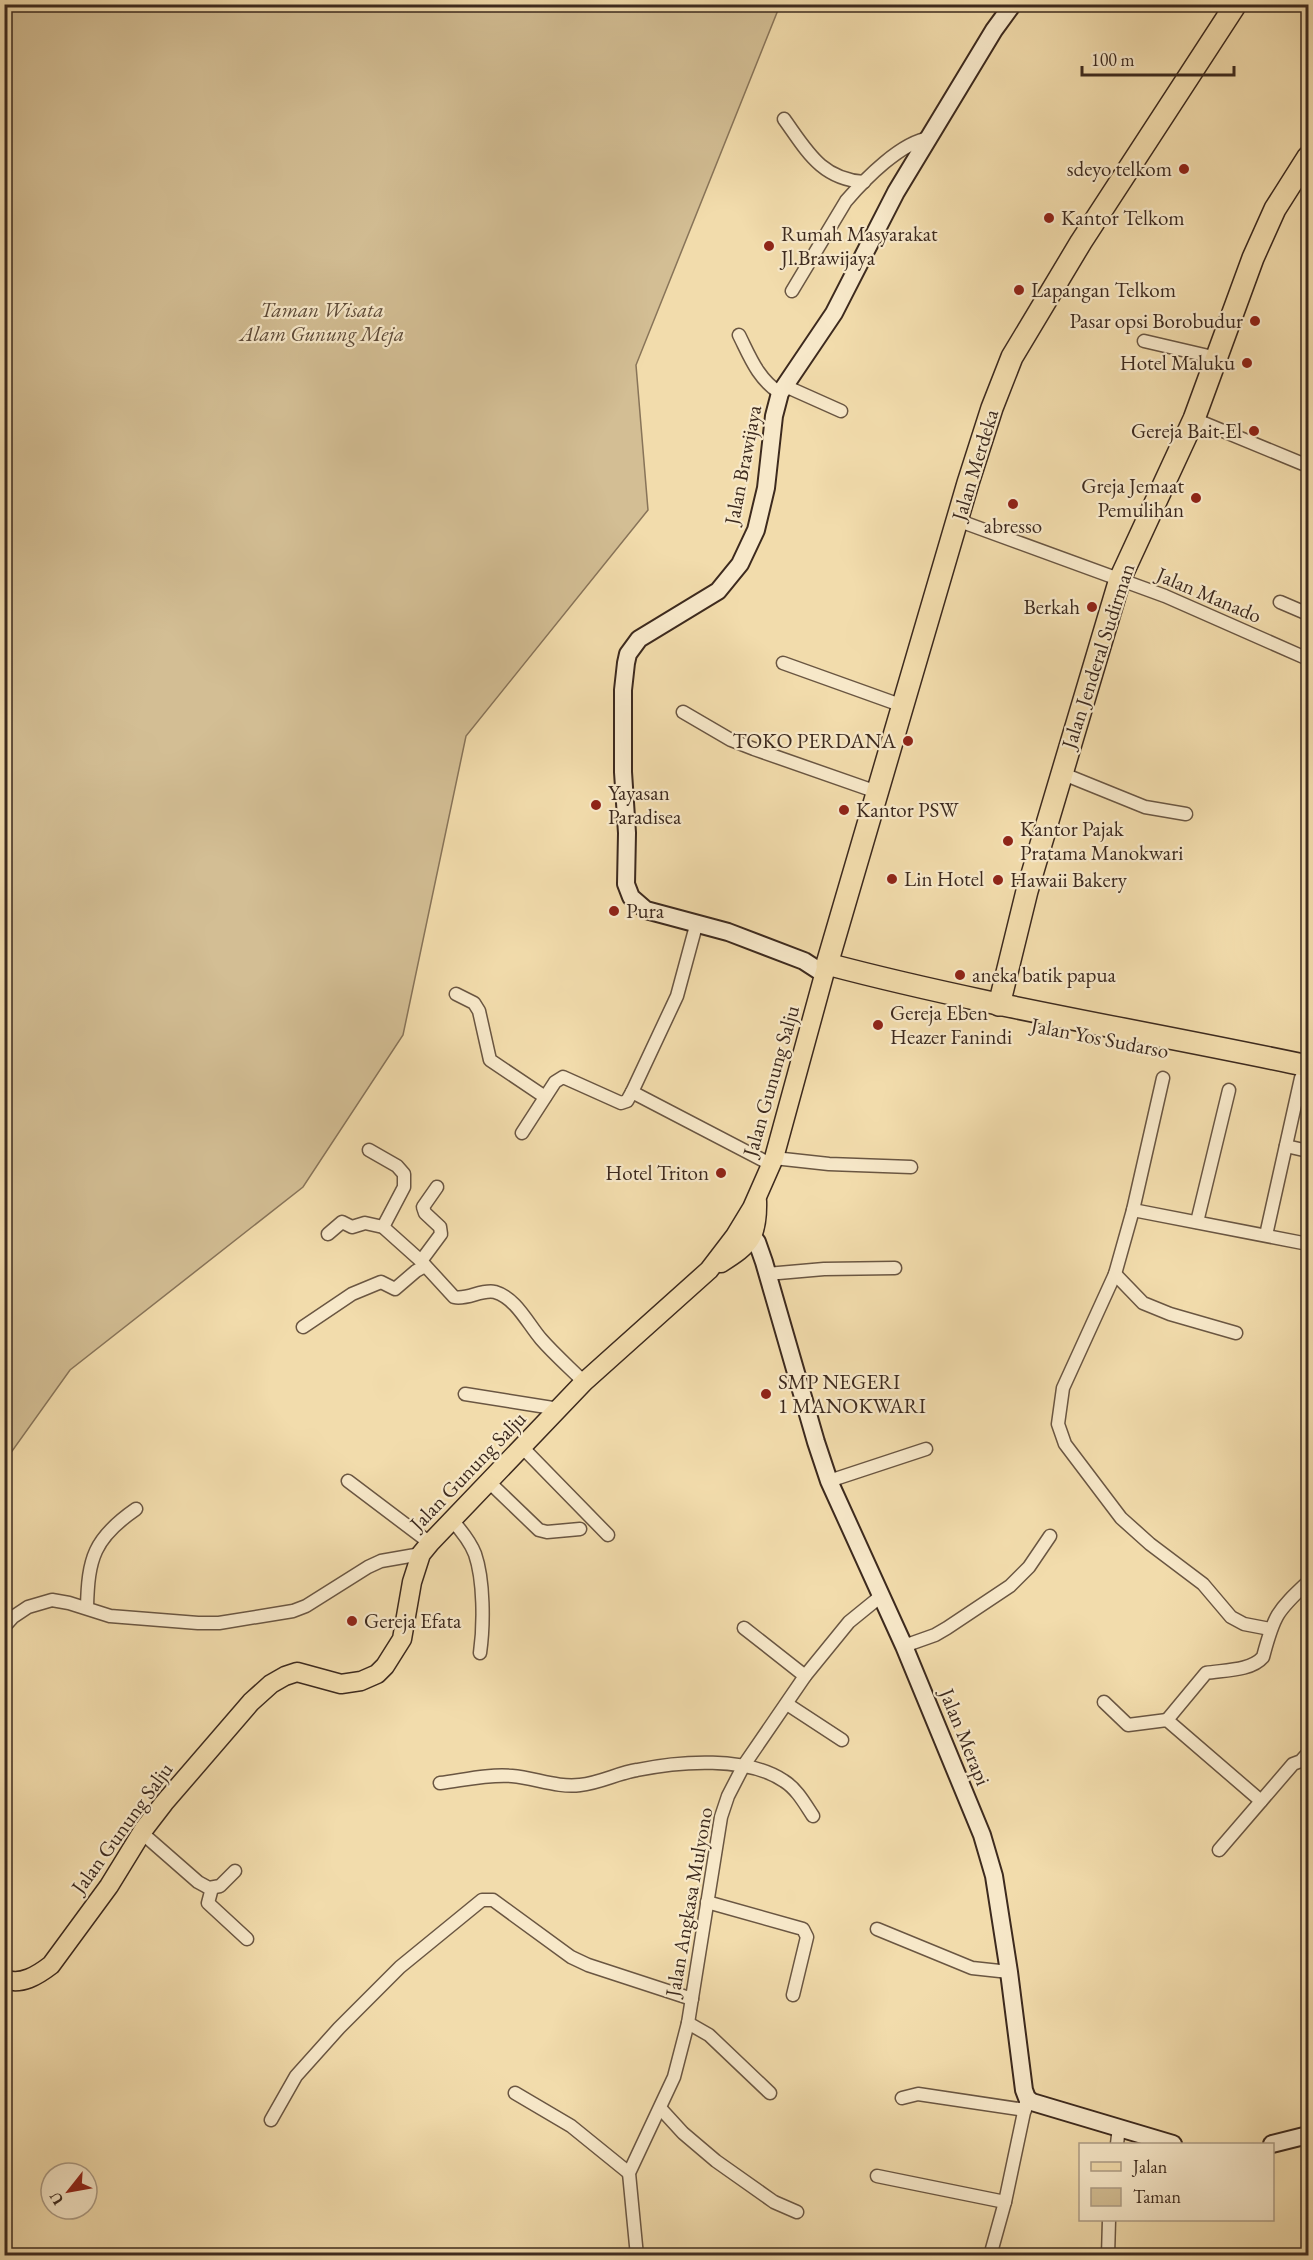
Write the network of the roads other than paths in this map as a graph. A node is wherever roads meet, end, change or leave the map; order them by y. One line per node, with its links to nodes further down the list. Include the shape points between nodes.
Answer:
1 (1013, 4): 4 (street, Jalan Brawijaya)
2 (1236, 4): 15 (highway, Jalan Merdeka, via 1081,242 1012,357)
3 (784, 119): 6 (street, via 815,161 830,173)
4 (930, 138): 6 (street, via 915,142); 11 (street, Jalan Brawijaya, via 896,192 834,313)
5 (1308, 157): 10 (highway, Jalan Jenderal Sudirman, via 1275,209 1257,248)
6 (864, 182): 7 (street, via 846,201)
7 (792, 291)
8 (739, 335): 11 (street, via 767,385)
9 (1144, 340): 10 (street)
10 (1217, 358): 13 (highway, Jalan Jenderal Sudirman)
11 (783, 389): 12 (street); 26 (street, Jalan Brawijaya, via 774,416 766,488 756,530 740,564 718,591 639,639 626,663 622,738 626,884 631,897 646,910)
12 (841, 411)
13 (1194, 419): 14 (street); 16 (highway, Jalan Jenderal Sudirman)
14 (1308, 466)
15 (957, 520): 16 (street, Jalan Manado); 21 (highway, Jalan Merdeka)
16 (1120, 579): 19 (street, Jalan Manado); 23 (highway, Jalan Jenderal Sudirman)
17 (1280, 602): 18 (street)
18 (1308, 614)
19 (1308, 659)
20 (783, 663): 21 (street)
21 (903, 706): 24 (highway, Jalan Merdeka)
22 (683, 712): 24 (street, via 731,740)
23 (1061, 773): 25 (street, via 1144,807); 29 (highway, Jalan Jenderal Sudirman)
24 (878, 792): 27 (highway, Jalan Merdeka)
25 (1186, 814)
26 (697, 922): 27 (street, Jalan Brawijaya); 34 (street, via 677,996)
27 (826, 969): 29 (highway, Jalan Yos Sudarso); 30 (highway, Jalan Yos Sudarso, via 997,1019); 40 (main road, Jalan Gunung Salju)
28 (456, 994): 35 (street, via 474,1003 479,1011 490,1060)
29 (999, 1005): 30 (highway, Jalan Yos Sudarso)
30 (1213, 1053): 31 (highway, Jalan Yos Sudarso)
31 (1306, 1075): 37 (street)
32 (1163, 1078): 43 (street)
33 (1229, 1090): 44 (street)
34 (632, 1092): 35 (street, via 621,1103 563,1077); 40 (street)
35 (545, 1097): 36 (street)
36 (522, 1133)
37 (1286, 1146): 39 (street); 48 (street)
38 (369, 1150): 45 (street, via 404,1174 404,1187)
39 (1308, 1151)
40 (773, 1162): 41 (street); 47 (main road, Jalan Gunung Salju, via 757,1200 756,1227)
41 (911, 1167)
42 (437, 1187): 50 (street, via 423,1207 440,1227 441,1234)
43 (1133, 1210): 44 (street); 53 (street)
44 (1197, 1222): 48 (street)
45 (383, 1227): 46 (street, via 365,1222 352,1227 342,1222); 50 (street)
46 (328, 1234)
47 (745, 1235): 51 (street, Jalan Merapi); 56 (main road, Jalan Gunung Salju)
48 (1266, 1235): 49 (street)
49 (1308, 1244)
50 (423, 1263): 54 (street, via 395,1289 381,1282 352,1294); 56 (street, via 454,1297 492,1292 509,1300)
51 (766, 1268): 52 (street); 62 (street, Jalan Merapi)
52 (895, 1268)
53 (1115, 1274): 55 (street, via 1143,1303); 75 (street, via 1063,1388 1058,1424 1061,1437 1133,1530 1203,1584 1231,1617)
54 (303, 1328)
55 (1236, 1334)
56 (584, 1382): 58 (main road, Jalan Gunung Salju)
57 (465, 1394): 58 (street)
58 (559, 1408): 59 (main road, Jalan Gunung Salju)
59 (522, 1447): 63 (main road, Jalan Gunung Salju); 67 (street)
60 (927, 1449): 62 (street)
61 (348, 1481): 69 (street)
62 (829, 1481): 71 (street, Jalan Merapi)
63 (489, 1482): 65 (main road, Jalan Gunung Salju); 66 (street, via 540,1530)
64 (136, 1509): 72 (street, via 114,1524 98,1546 88,1576)
65 (451, 1519): 69 (main road, Jalan Gunung Salju); 77 (street, via 478,1567 483,1634)
66 (580, 1529)
67 (608, 1535)
68 (1050, 1536): 76 (street, via 1010,1586 941,1631)
69 (425, 1548): 72 (street, via 374,1564 293,1611 198,1623 110,1617); 88 (main road, Jalan Gunung Salju, via 412,1582 402,1639 377,1674 341,1684 297,1672 271,1684 251,1702)
70 (1308, 1582): 75 (street, via 1281,1608)
71 (881, 1596): 76 (street, Jalan Merapi); 78 (street, Jalan Angkasa Mulyono, via 849,1622)
72 (87, 1608): 73 (street, via 52,1600 28,1607)
73 (4, 1627)
74 (744, 1628): 78 (street)
75 (1270, 1629): 81 (street, via 1259,1661 1206,1673)
76 (904, 1646): 95 (street, Jalan Merapi, via 982,1835 994,1876)
77 (480, 1653)
78 (805, 1676): 80 (street, Jalan Angkasa Mulyono)
79 (1104, 1702): 81 (street, via 1128,1725)
80 (787, 1704): 82 (street); 84 (street, Jalan Angkasa Mulyono)
81 (1167, 1720): 86 (street)
82 (842, 1740)
83 (1306, 1760): 86 (street, via 1293,1764)
84 (744, 1765): 85 (street, via 694,1763 638,1769 575,1786 499,1775); 87 (street, via 785,1781); 92 (street, Jalan Angkasa Mulyono, via 721,1816)
85 (440, 1783)
86 (1261, 1801): 89 (street)
87 (813, 1816)
88 (142, 1833): 91 (street, via 198,1882); 96 (main road, Jalan Gunung Salju, via 51,1965 22,1981)
89 (1218, 1850)
90 (235, 1872): 91 (street)
91 (212, 1888): 94 (street, via 208,1903)
92 (707, 1902): 97 (street, via 807,1933); 98 (street, Jalan Angkasa Mulyono)
93 (877, 1929): 95 (street, via 972,1968)
94 (247, 1939)
95 (1009, 1972): 103 (street, Jalan Merapi)
96 (4, 1979)
97 (794, 1995)
98 (692, 1999): 99 (street, Jalan Angkasa Mulyono); 105 (street, via 571,1957 493,1899 482,1900 400,1967 339,2028 296,2076)
99 (688, 2023): 101 (street, via 709,2035); 104 (street, Jalan Angkasa Mulyono)
100 (515, 2093): 111 (street, via 571,2126)
101 (770, 2093)
102 (902, 2097): 103 (street, via 918,2094)
103 (1026, 2104): 106 (street, via 1032,2102); 113 (street)
104 (661, 2109): 111 (street, Jalan Angkasa Mulyono); 114 (street, via 716,2161 774,2202)
105 (271, 2121)
106 (1119, 2127): 108 (street); 109 (street)
107 (1308, 2135): 110 (street)
108 (1117, 2143)
109 (1167, 2143)
110 (1274, 2144)
111 (629, 2173): 117 (street)
112 (877, 2176): 113 (street)
113 (1005, 2202): 116 (street)
114 (798, 2212)
115 (1109, 2221): 118 (street)
116 (995, 2254)
117 (637, 2256)
118 (1108, 2256)

